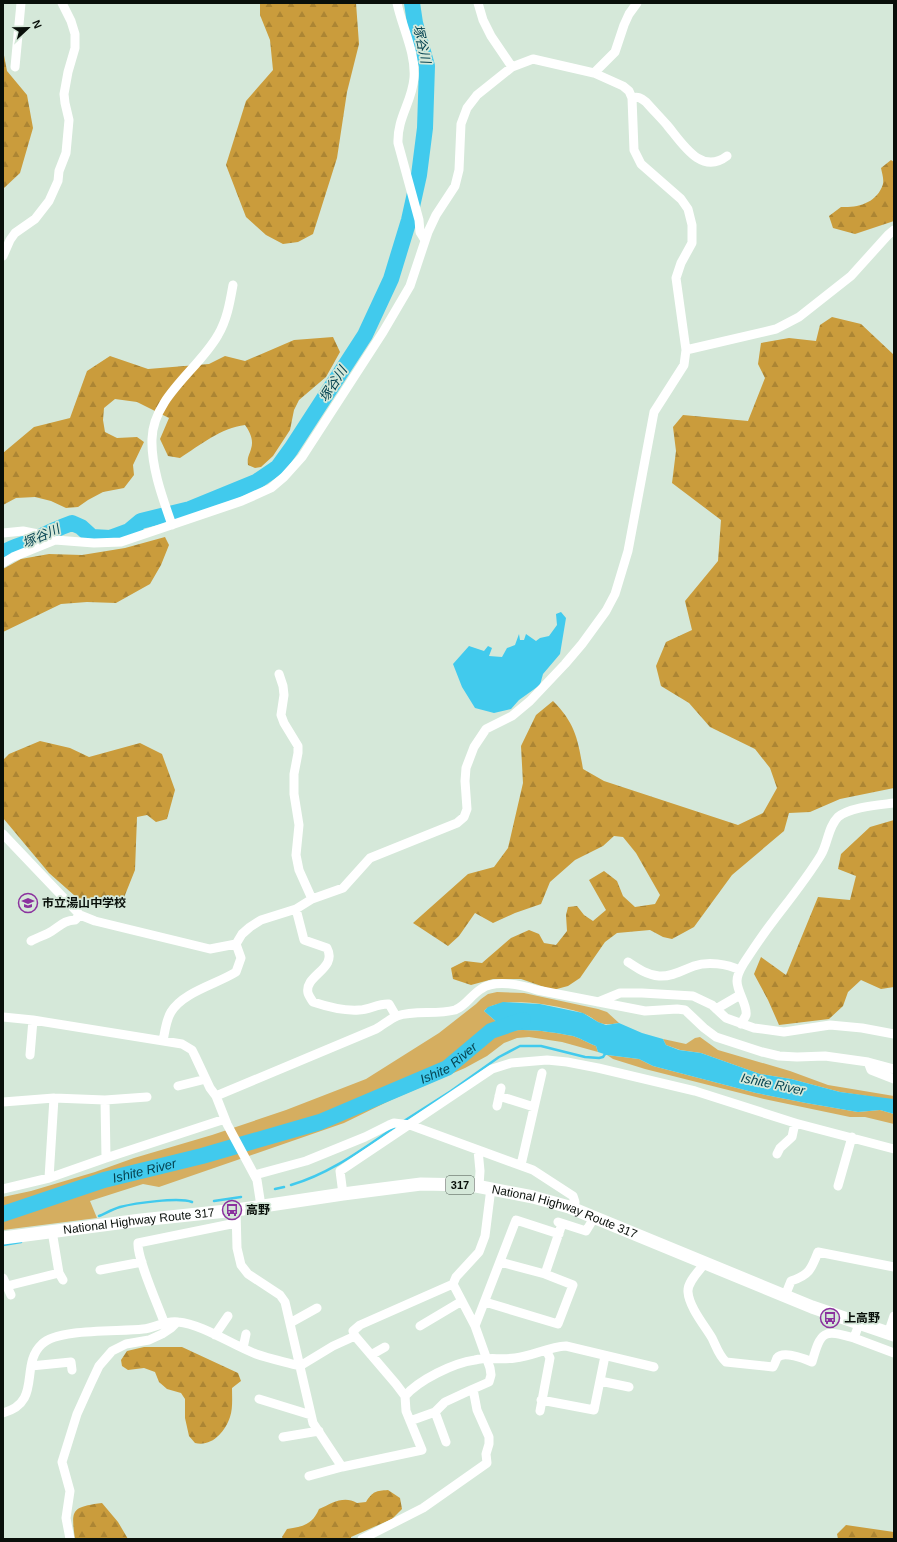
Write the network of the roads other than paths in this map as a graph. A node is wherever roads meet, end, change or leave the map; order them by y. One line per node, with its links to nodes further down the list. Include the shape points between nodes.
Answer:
1 (21, 3): 6 (street)
2 (62, 3): 13 (street, via 75,34 75,48 64,94 69,120 66,153 50,201 35,219 10,240)
3 (397, 3): 12 (street, via 413,62 414,77 411,94 397,132 398,143 420,232)
4 (478, 3): 7 (street, via 491,36)
5 (637, 3): 8 (street, via 628,14 614,52)
6 (15, 67)
7 (512, 67): 8 (street, via 533,59); 12 (street, via 477,95 466,108 461,124 458,180 436,215)
8 (594, 73): 9 (street, via 623,86)
9 (632, 98): 10 (street, via 641,98 646,102 695,157 708,162 720,162); 15 (street, via 634,150 641,164 685,204 692,225 692,243 676,278)
10 (728, 156)
11 (894, 230): 15 (street, via 851,276 789,324)
12 (425, 240): 16 (street, via 410,286 397,310 302,457 271,488 242,501)
13 (3, 256)
14 (233, 285): 16 (street, via 226,317 218,335 162,406 155,421 152,454)
15 (686, 350): 23 (street, via 684,365 654,412 628,551 615,594 606,612 565,664 530,700 512,716 486,729 474,747 466,768 467,809 458,823 370,858 343,888)
16 (171, 523): 18 (street, via 121,542 94,543)
17 (3, 534): 18 (street, via 23,531)
18 (52, 539): 19 (street)
19 (3, 563)
20 (279, 674): 23 (street, via 284,694 281,715 298,746 294,774 299,825 296,855 299,870)
21 (894, 803): 29 (street, via 846,811 838,818 830,828 826,844 808,875)
22 (3, 834): 25 (street)
23 (312, 899): 24 (street)
24 (296, 909): 27 (street, via 261,920 242,934); 33 (street, via 304,940 327,948 330,954 330,960 309,985 308,992 313,1002 358,1010 389,1004)
25 (80, 915): 26 (street, via 75,920 60,924); 27 (street, via 210,949)
26 (31, 941)
27 (236, 944): 38 (street, via 241,958 236,972 177,1004 170,1012)
28 (628, 962): 29 (street, via 644,972 658,976 669,976 696,965 707,964 723,964)
29 (740, 970): 30 (street, via 737,983)
30 (740, 995): 32 (street); 36 (street, via 746,1015)
31 (597, 1003): 32 (street, via 620,993 642,993 693,996); 33 (street, via 524,986 498,984 481,988 464,1005 456,1009); 40 (street, via 645,1011 685,1010 716,1037 779,1056 825,1056)
32 (716, 1009): 36 (street, via 726,1018)
33 (396, 1016): 46 (street, via 376,1029)
34 (3, 1017): 35 (street)
35 (33, 1020): 38 (street); 39 (street)
36 (741, 1024): 37 (street, via 773,1032 830,1025)
37 (894, 1034)
38 (163, 1041): 43 (street, via 188,1047)
39 (30, 1055)
40 (868, 1062): 41 (street); 44 (street, via 871,1070)
41 (894, 1069)
42 (542, 1073): 52 (street)
43 (206, 1079): 45 (street); 46 (street)
44 (894, 1079)
45 (178, 1086)
46 (216, 1096): 53 (street)
47 (147, 1097): 49 (street)
48 (54, 1098): 49 (street); 50 (street); 63 (street)
49 (105, 1100): 60 (street)
50 (3, 1102)
51 (497, 1106): 52 (street, via 500,1092)
52 (534, 1108): 61 (street)
53 (226, 1122): 60 (street); 62 (street)
54 (795, 1123): 55 (street, via 695,1091 598,1068 547,1060 511,1063 492,1069); 56 (street); 59 (street, via 792,1137)
55 (410, 1125): 58 (street); 62 (street, via 394,1123 306,1161); 67 (street, via 340,1171)
56 (852, 1137): 57 (street); 64 (street)
57 (894, 1149)
58 (478, 1150): 61 (street); 65 (street)
59 (777, 1154)
60 (106, 1158): 63 (street)
61 (521, 1165): 70 (street, via 573,1196)
62 (255, 1175): 68 (street)
63 (49, 1178): 66 (street)
64 (838, 1186)
65 (485, 1187): 67 (highway, National Highway Route 317 / 317, via 421,1184); 70 (highway, National Highway Route 317 / 317, via 532,1197); 83 (street, via 485,1236 479,1252 456,1277)
66 (3, 1189)
67 (343, 1194): 68 (highway, National Highway Route 317 / 317)
68 (261, 1206): 69 (highway, National Highway Route 317 / 317)
69 (236, 1210): 72 (street); 73 (highway, National Highway Route 317 / 317)
70 (574, 1210): 71 (highway, National Highway Route 317 / 317)
71 (594, 1218): 74 (street, via 586,1231 560,1223); 78 (highway, National Highway Route 317 / 317)
72 (236, 1224): 76 (street, via 138,1243); 93 (street, via 241,1265 248,1274 280,1295 285,1302)
73 (52, 1231): 75 (highway, National Highway Route 317 / 317); 82 (street, via 61,1277)
74 (559, 1234): 77 (street, via 516,1220); 81 (street)
75 (3, 1238)
76 (142, 1262): 80 (street); 91 (street)
77 (500, 1262): 81 (street); 87 (street)
78 (705, 1263): 85 (highway, National Highway Route 317 / 317); 101 (street, via 689,1285 688,1292 700,1321 726,1362 774,1367 778,1357 782,1355 812,1362 817,1345 827,1333 835,1332)
79 (894, 1267): 85 (street, via 818,1252 805,1276 788,1284)
80 (100, 1270)
81 (545, 1274): 87 (street, via 573,1285 558,1324)
82 (5, 1282): 84 (street)
83 (453, 1284): 86 (street); 100 (street, via 360,1325 353,1331)
84 (11, 1295)
85 (785, 1296): 94 (highway, National Highway Route 317 / 317)
86 (462, 1301): 95 (street); 96 (street)
87 (485, 1302): 96 (street)
88 (318, 1308): 93 (street)
89 (228, 1316): 98 (street)
90 (894, 1316): 99 (street)
91 (164, 1322): 92 (street); 109 (street, via 160,1326 143,1329 78,1333 54,1338 36,1350)
92 (177, 1322): 98 (street); 129 (street, via 149,1340 126,1344 112,1351 99,1366 77,1414 62,1462 70,1491 66,1518)
93 (290, 1323): 110 (street)
94 (859, 1324): 99 (highway, National Highway Route 317 / 317); 101 (street)
95 (420, 1326)
96 (474, 1326): 108 (street)
97 (246, 1334): 103 (street)
98 (215, 1335): 103 (street)
99 (891, 1335)
100 (355, 1336): 106 (street); 110 (street)
101 (854, 1338): 105 (street)
102 (385, 1347): 106 (street)
103 (243, 1348): 110 (street)
104 (546, 1350): 107 (street, via 566,1346); 108 (street, via 514,1358); 118 (street, via 550,1358)
105 (894, 1353)
106 (371, 1355): 116 (street)
107 (605, 1356): 111 (street); 113 (street)
108 (487, 1359): 115 (street, via 491,1375 489,1382); 116 (street, via 459,1364 420,1382)
109 (31, 1366): 112 (street, via 71,1362); 120 (street, via 29,1386 24,1399 16,1407)
110 (300, 1366): 122 (street)
111 (654, 1367)
112 (72, 1370)
113 (600, 1381): 114 (street); 118 (street, via 594,1410)
114 (629, 1387)
115 (473, 1389): 121 (street, via 445,1402); 130 (street, via 477,1410 489,1437 487,1463 423,1508)
116 (405, 1396): 123 (street, via 406,1412)
117 (259, 1399): 122 (street)
118 (541, 1400): 119 (street)
119 (540, 1411)
120 (3, 1412)
121 (435, 1412): 123 (street); 126 (street)
122 (312, 1415): 124 (street, via 313,1423)
123 (410, 1421): 127 (street, via 422,1450)
124 (319, 1431): 125 (street); 127 (street)
125 (283, 1437)
126 (446, 1442)
127 (342, 1467): 128 (street)
128 (309, 1476)
129 (70, 1539)
130 (362, 1539)

